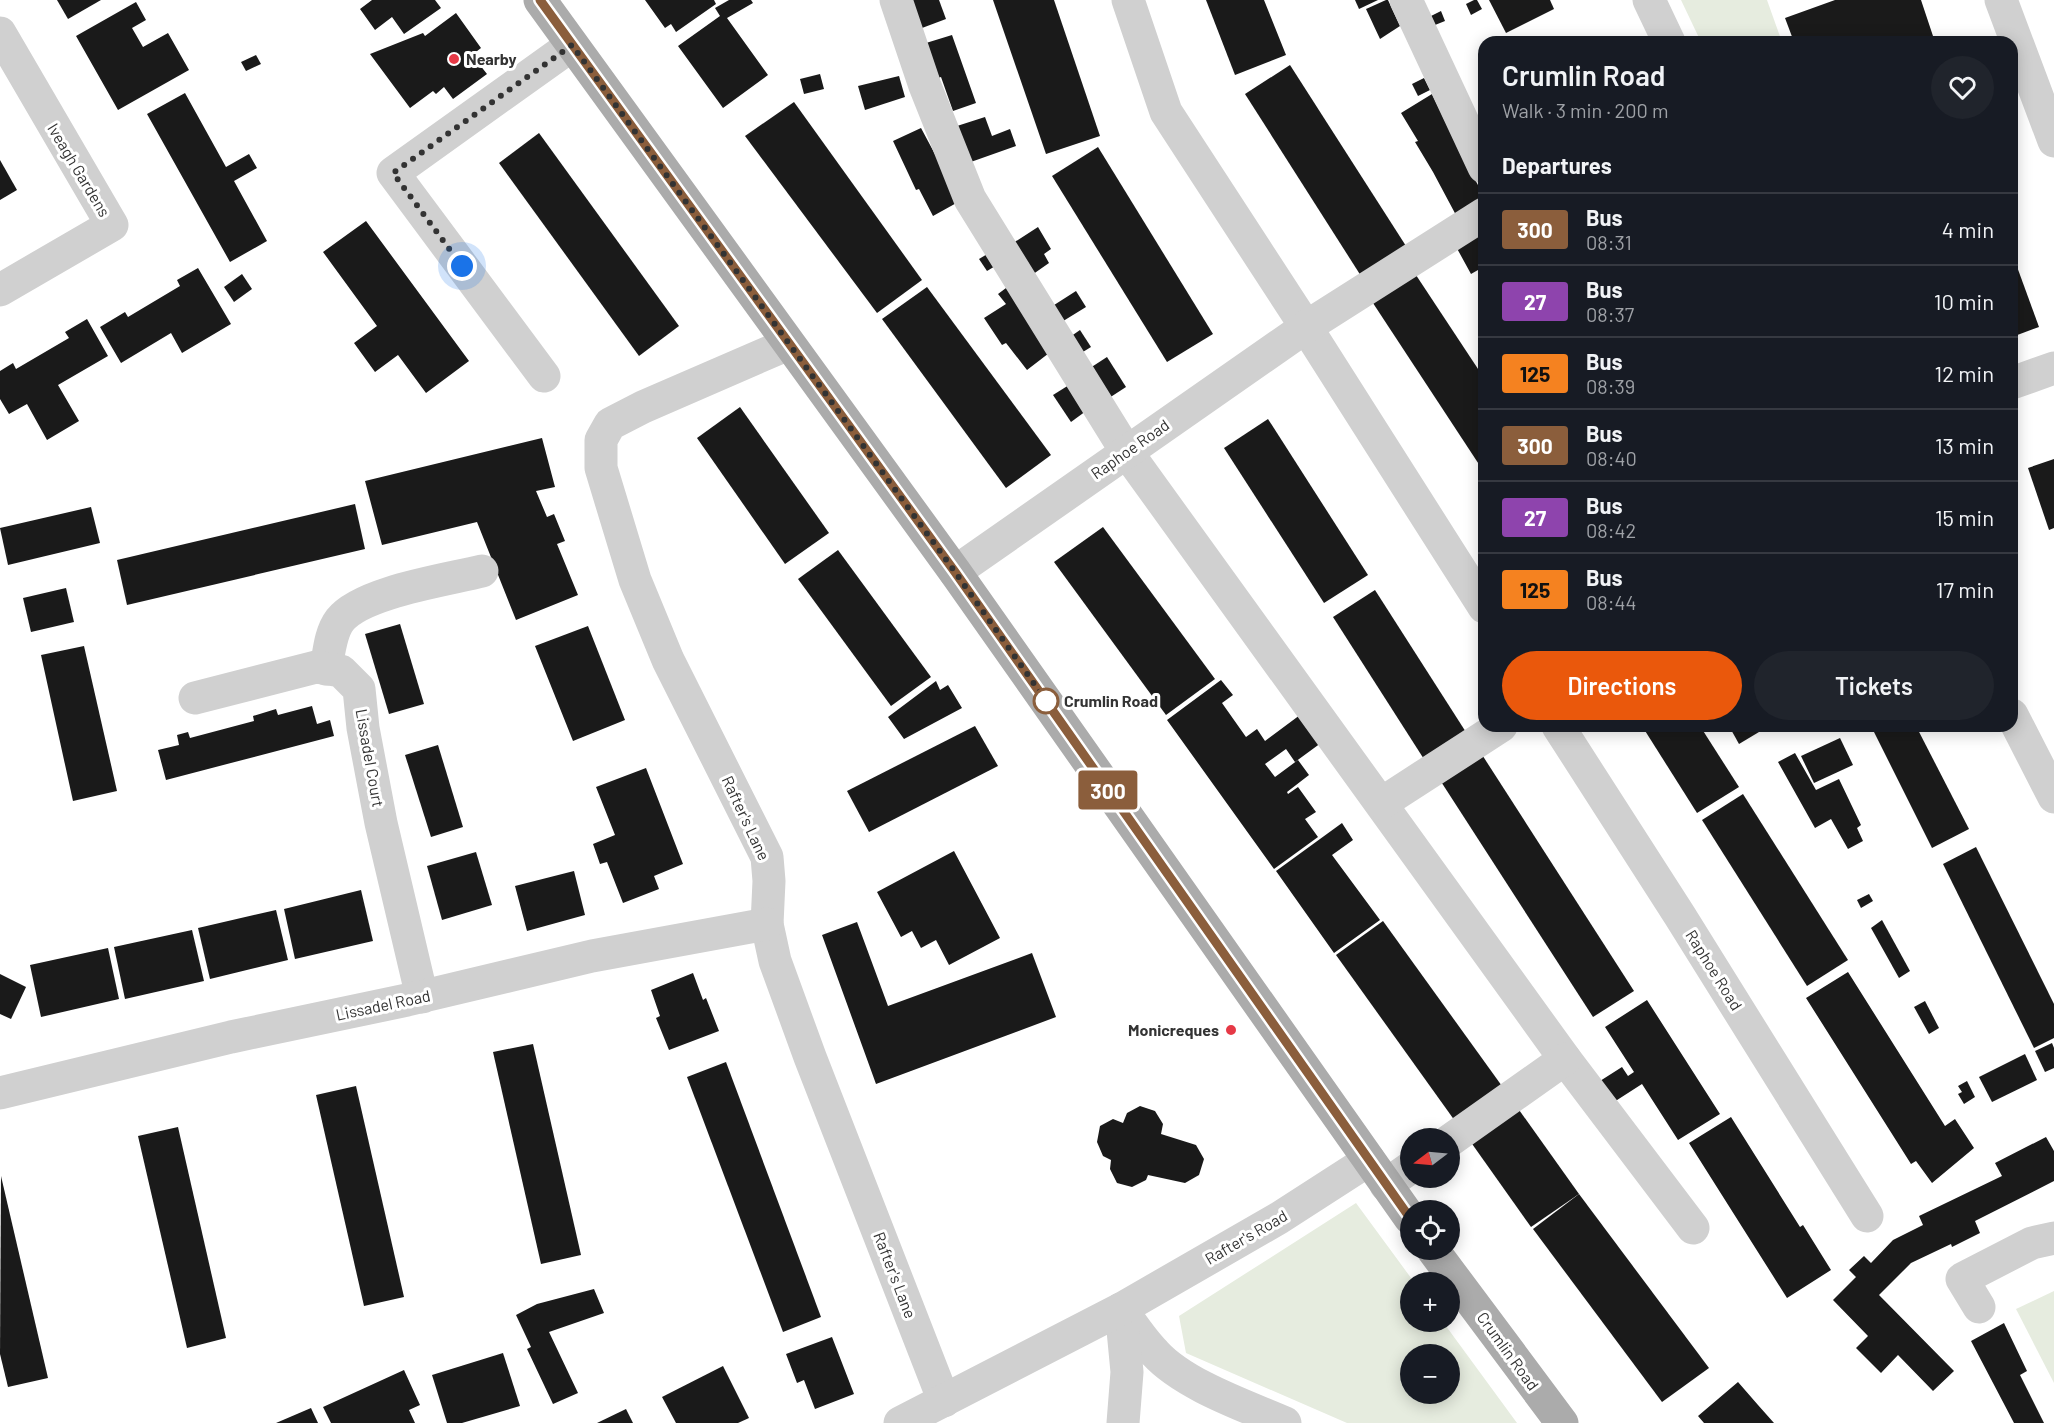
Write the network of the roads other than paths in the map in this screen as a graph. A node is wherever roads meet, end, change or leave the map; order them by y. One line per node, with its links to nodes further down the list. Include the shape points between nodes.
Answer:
1 (540, 0): 10 (main road)
2 (896, 0): 21 (street, via 970,199)
3 (1128, 0): 16 (street, via 1166,112)
4 (1406, 0): 13 (street)
5 (1649, 0): 8 (street)
6 (2001, 0): 9 (street)
7 (0, 33): 15 (street, Iveagh Gardens, via 112,225)
8 (1666, 36)
9 (2015, 36)
10 (572, 45): 17 (main road); 19 (street, via 393,173)
11 (2018, 45): 12 (street)
12 (2054, 141)
13 (1478, 154)
14 (1478, 218): 16 (street, Raphoe Road)
15 (0, 290)
16 (1306, 327): 21 (street, Raphoe Road); 24 (street)
17 (788, 344): 23 (main road); 32 (street, Rafter's Lane, via 643,407 610,424 601,440 601,468 635,580 668,660 768,857)
18 (2054, 368): 20 (street)
19 (544, 376)
20 (2018, 381)
21 (1126, 451): 23 (street, Raphoe Road); 31 (street)
22 (482, 571): 25 (street, via 373,598 351,608 338,622 331,639)
23 (955, 572): 37 (main road)
24 (1478, 599)
25 (326, 669): 26 (street, via 315,667); 33 (street, Lissadel Court, via 341,671 359,689 381,823)
26 (195, 698)
27 (2018, 727): 30 (street)
28 (1491, 732): 31 (street)
29 (1562, 732): 39 (street, Raphoe Road)
30 (2054, 797)
31 (1382, 803): 34 (street)
32 (767, 924): 33 (street, Lissadel Road, via 592,956); 45 (street, Rafter's Lane, via 775,961 810,1057)
33 (422, 997): 35 (street, Lissadel Road, via 231,1037)
34 (1565, 1059): 36 (street); 40 (street)
35 (0, 1093)
36 (1460, 1133)
37 (1388, 1171): 38 (main road); 44 (street, Rafter's Road, via 1278,1218)
38 (1402, 1200)
39 (1867, 1216)
40 (1693, 1228)
41 (2054, 1238): 43 (street, via 2032,1243 1962,1279)
42 (1440, 1260): 49 (main road, Crumlin Road)
43 (1979, 1307)
44 (1121, 1309): 45 (street, Rafter's Road); 47 (street, via 1127,1372); 48 (street, via 1156,1354 1176,1372)
45 (945, 1401): 46 (street, Rafter's Road)
46 (900, 1423)
47 (1123, 1423)
48 (1285, 1423)
49 (1562, 1423)

